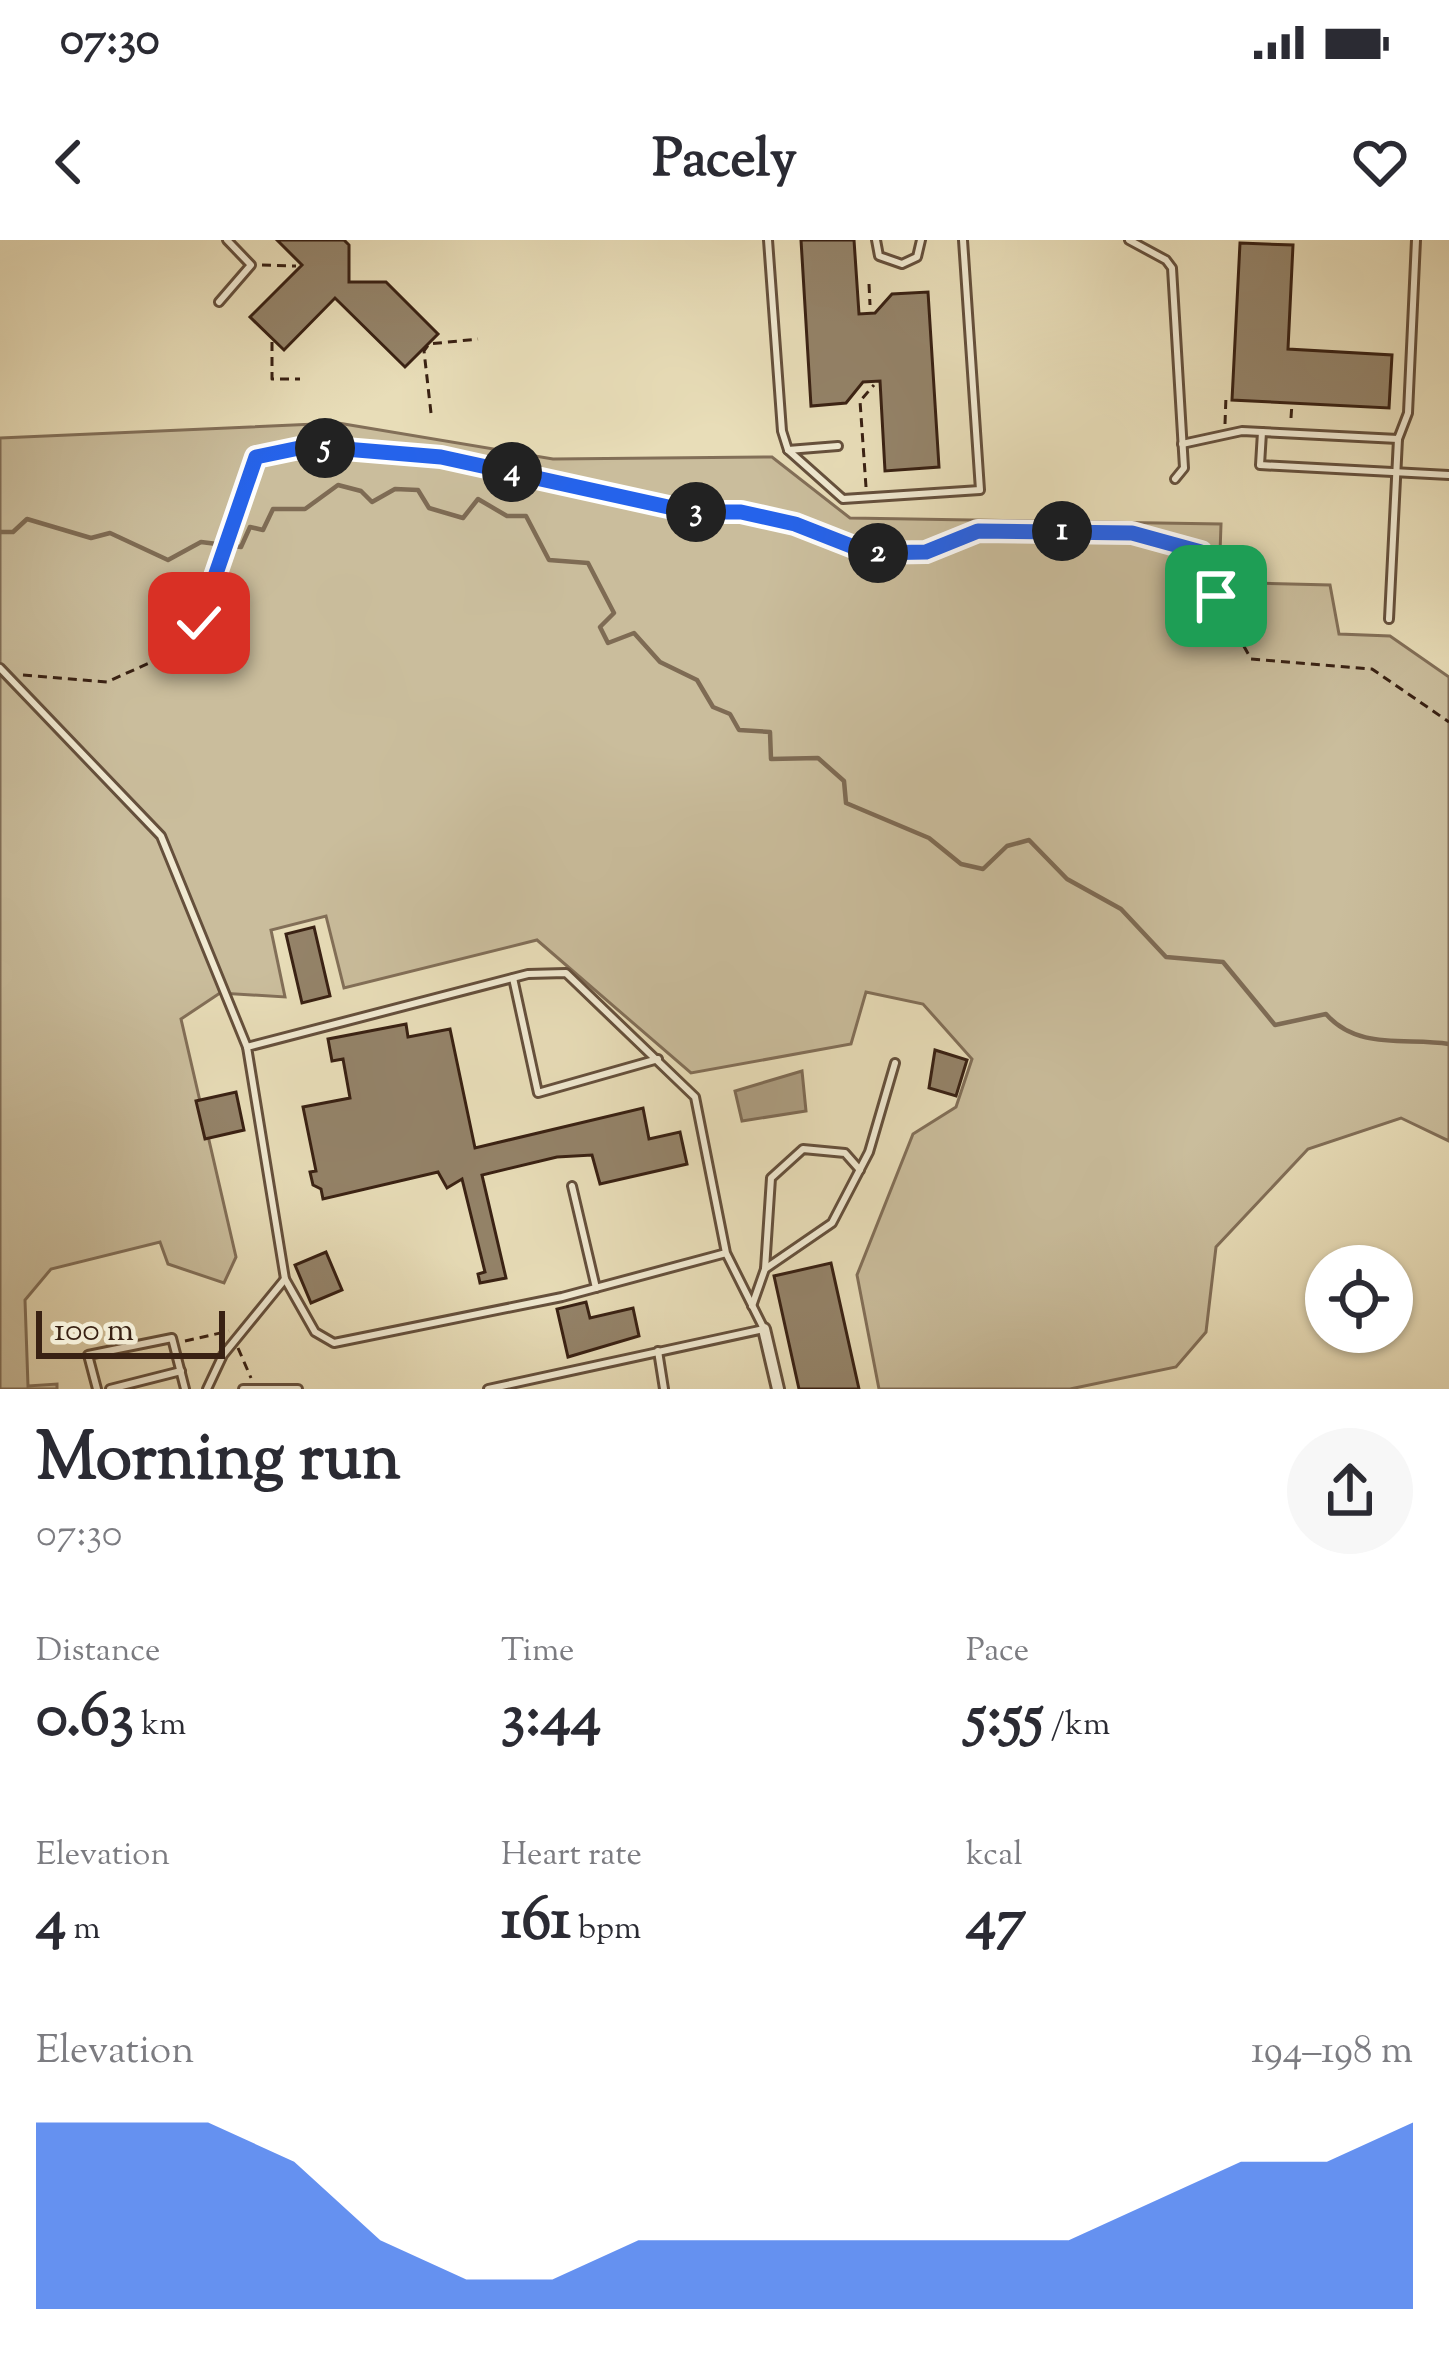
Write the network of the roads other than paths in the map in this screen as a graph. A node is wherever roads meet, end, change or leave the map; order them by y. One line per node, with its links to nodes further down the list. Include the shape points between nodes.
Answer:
1 (227, 240): 8 (lane, via 251,265)
2 (768, 240): 13 (lane)
3 (876, 240): 4 (lane, via 879,256 902,265 917,257)
4 (921, 240)
5 (963, 240): 13 (lane, via 980,490 843,499)
6 (1130, 240): 11 (lane, via 1172,268)
7 (1416, 240): 10 (lane, via 1408,413)
8 (219, 302)
9 (1262, 432): 10 (lane); 11 (lane); 14 (lane, via 1260,465)
10 (1398, 439): 14 (lane)
11 (1182, 444): 16 (lane, via 1184,468)
12 (838, 446): 13 (lane)
13 (788, 450)
14 (1396, 472): 15 (lane); 17 (lane)
15 (1449, 475)
16 (1174, 478)
17 (1389, 619)
18 (3, 671): 20 (lane, via 161,836)
19 (513, 978): 20 (lane); 21 (lane, via 566,973); 21 (lane, via 538,1093)
20 (247, 1047): 27 (lane)
21 (658, 1059): 25 (lane, via 695,1097)
22 (895, 1063): 23 (lane)
23 (860, 1170): 26 (lane, via 832,1223); 26 (lane, via 845,1154 803,1149 772,1178)
24 (572, 1186): 28 (lane)
25 (726, 1253): 28 (lane); 29 (lane)
26 (765, 1269): 29 (lane)
27 (285, 1279): 28 (lane, via 315,1332 334,1343); 37 (lane, via 223,1355)
28 (596, 1288)
29 (752, 1306): 30 (lane)
30 (764, 1329): 31 (lane); 42 (street)
31 (658, 1351): 33 (lane); 41 (lane)
32 (181, 1371): 34 (lane, via 172,1338 88,1355); 35 (lane); 36 (lane)
33 (525, 1385): 40 (lane)
34 (97, 1389)
35 (110, 1389)
36 (185, 1389)
37 (207, 1389)
38 (243, 1389): 39 (lane)
39 (297, 1389)
40 (488, 1389)
41 (664, 1389)
42 (778, 1389)

